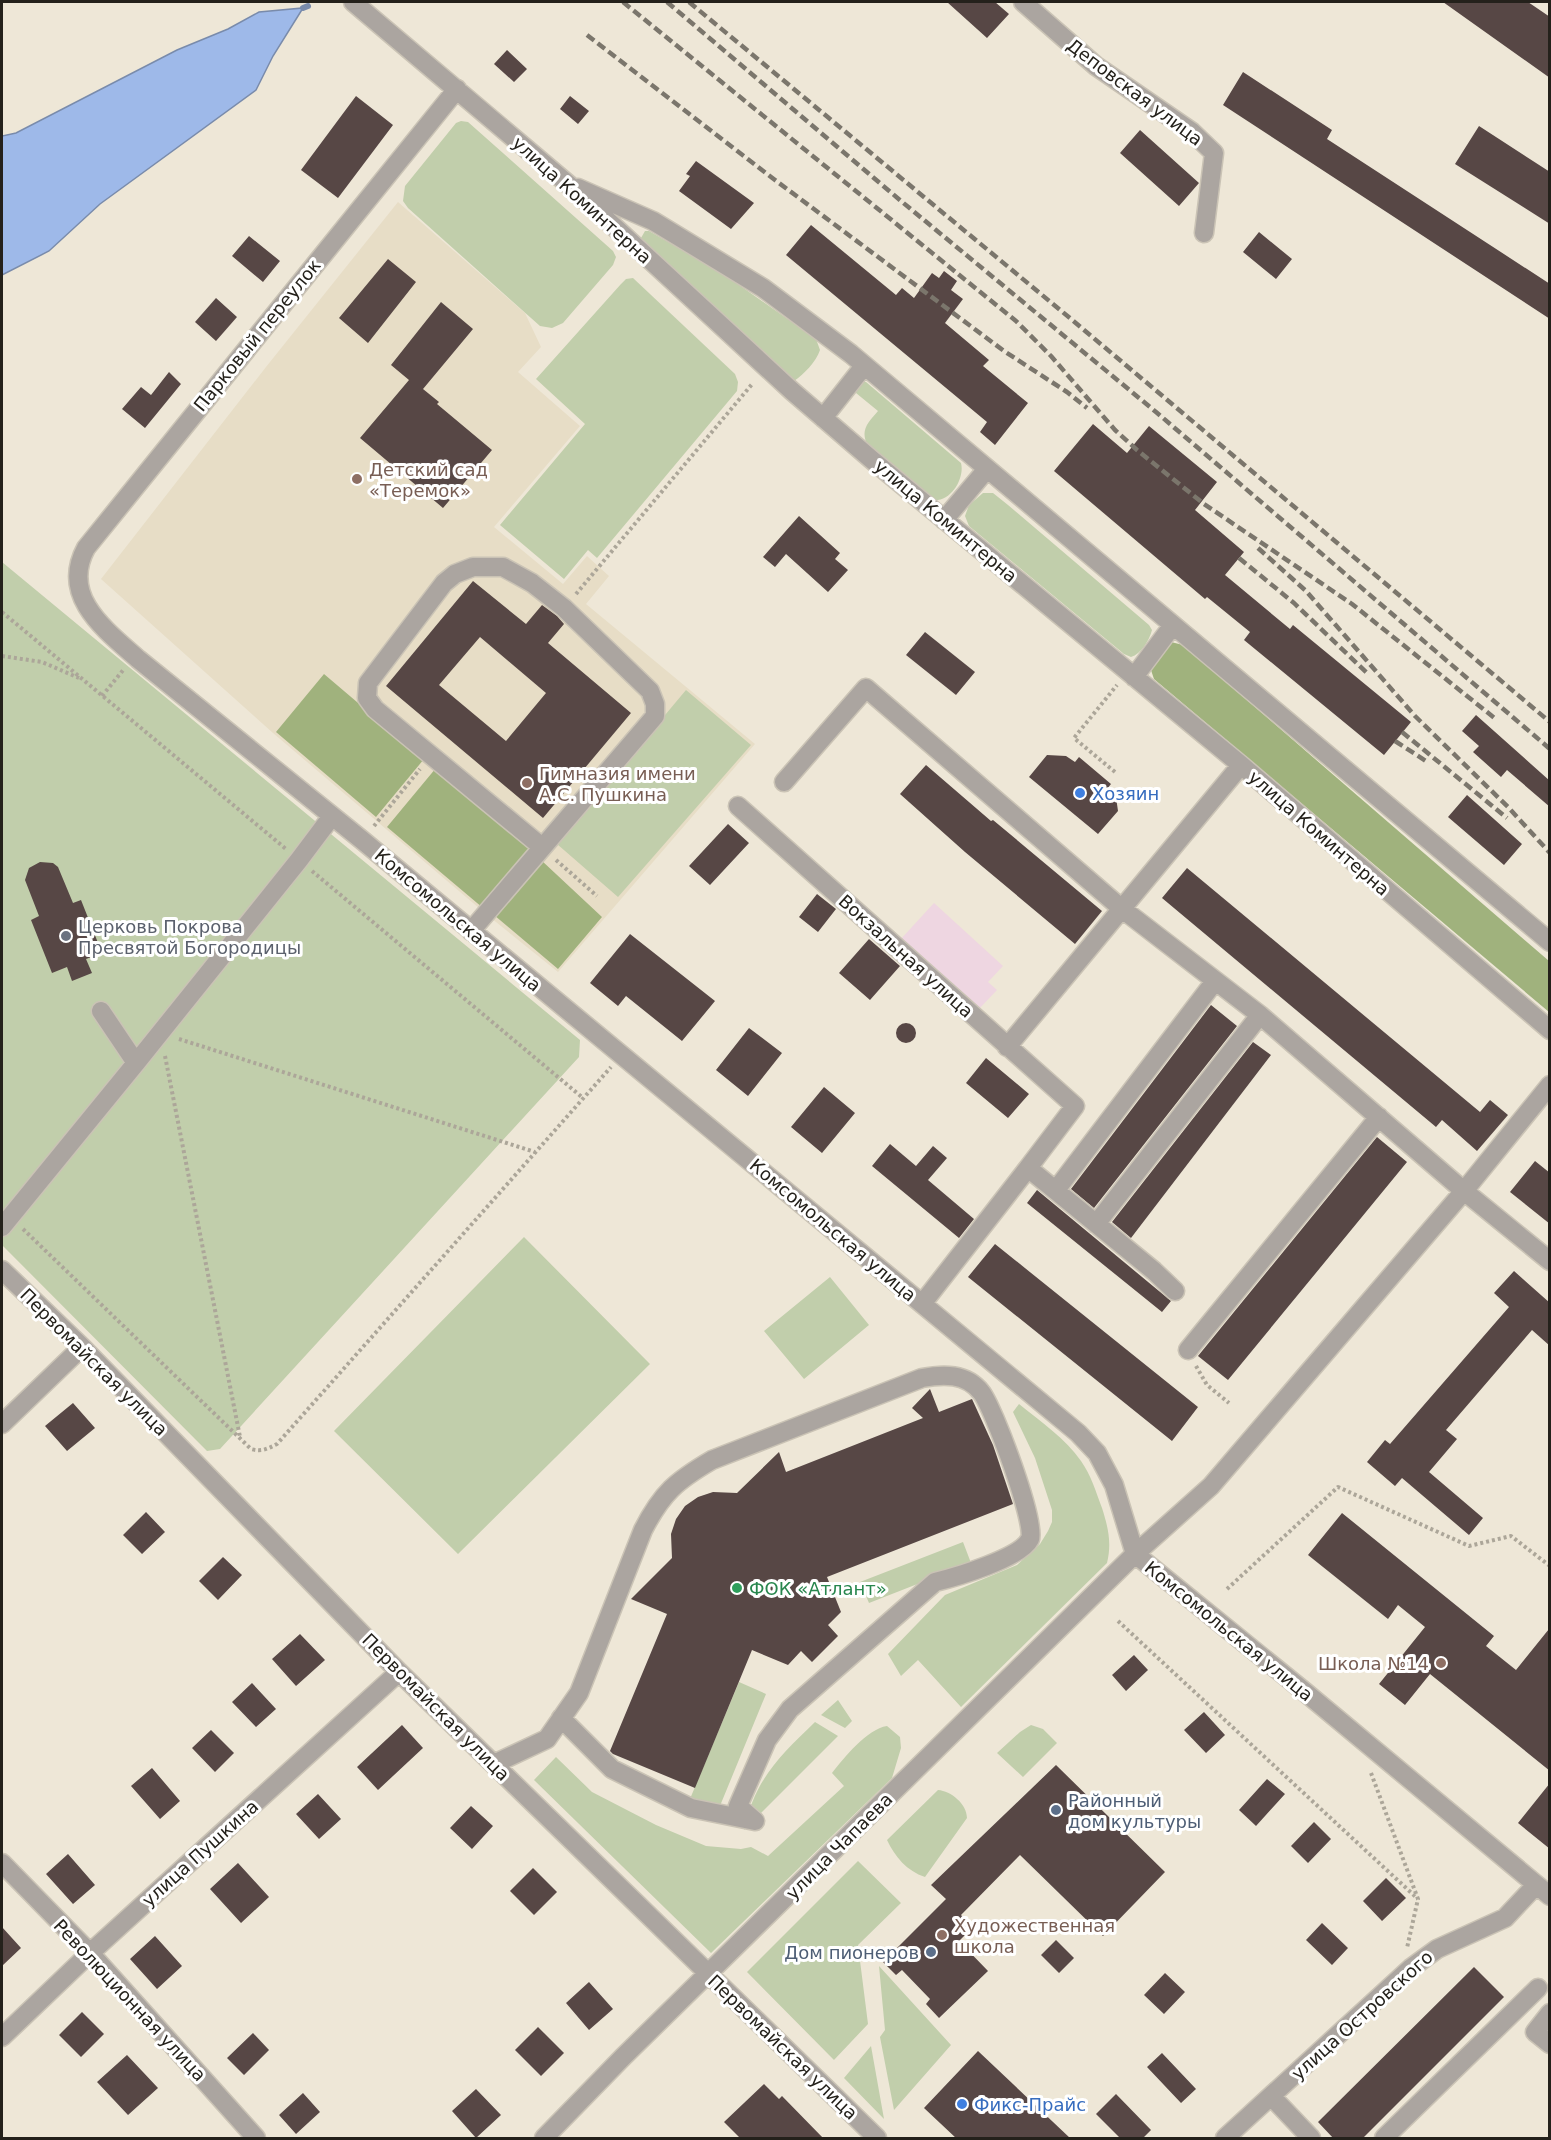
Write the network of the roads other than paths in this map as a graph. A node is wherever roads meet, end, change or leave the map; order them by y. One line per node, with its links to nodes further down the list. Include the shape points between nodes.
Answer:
1 (353, 2): 3 (street, улица Коминтерна)
2 (1023, 2): 5 (street, Деповская улица, via 1096,66 1192,132 1214,153)
3 (457, 88): 4 (street, улица Коминтерна); 10 (street, Парковый переулок, via 86,548 79,561)
4 (568, 184): 6 (street, via 652,221 763,288); 7 (street, улица Коминтерна)
5 (1204, 232)
6 (864, 366): 7 (street); 8 (street)
7 (823, 418): 9 (street, улица Коминтерна)
8 (987, 469): 9 (street); 11 (street)
9 (944, 520): 12 (street, улица Коминтерна)
10 (79, 589): 16 (street, Комсомольская улица, via 92,614 135,657)
11 (1173, 625): 12 (street); 20 (street)
12 (1134, 677): 13 (street, улица Коминтерна)
13 (1240, 765): 18 (street); 24 (street, улица Коминтерна)
14 (784, 782): 18 (street, via 866,688)
15 (738, 806): 25 (street, Вокзальная улица)
16 (332, 816): 19 (street, Комсомольская улица); 26 (street)
17 (542, 848): 17 (street, via 375,709 367,698 368,683 444,582 473,567 503,567 532,583 564,608 650,691 655,704 655,716 648,727); 19 (street)
18 (1121, 908): 21 (street); 25 (street)
19 (471, 932): 37 (street, Комсомольская улица)
20 (1550, 942)
21 (1215, 981): 23 (street); 30 (street)
22 (101, 1011): 26 (street)
23 (1260, 1015): 28 (street); 33 (street)
24 (1550, 1030)
25 (1007, 1047): 29 (street, Вокзальная улица, via 1075,1106)
26 (136, 1063): 32 (street)
27 (1550, 1085): 31 (street, улица Чапаева)
28 (1379, 1117): 31 (street); 39 (street)
29 (1028, 1168): 30 (street); 37 (street)
30 (1056, 1190): 33 (street)
31 (1464, 1191): 34 (street); 41 (street, улица Чапаева, via 1212,1486)
32 (6, 1222)
33 (1096, 1224): 36 (street)
34 (1550, 1261)
35 (2, 1269): 38 (street, Первомайская улица)
36 (1175, 1291)
37 (922, 1304): 41 (street, Комсомольская улица, via 1097,1453 1114,1485)
38 (82, 1347): 40 (street); 42 (street, Первомайская улица)
39 (1188, 1350)
40 (2, 1424)
41 (1135, 1554): 46 (street, Комсомольская улица); 48 (street, улица Чапаева)
42 (399, 1672): 44 (street, Первомайская улица); 47 (street, улица Пушкина)
43 (561, 1718): 43 (street, via 612,1769 691,1808 756,1821 738,1806 767,1740 790,1708 935,1582 1015,1554 1030,1539 1025,1503 981,1391 962,1377 941,1374 922,1378 712,1460 684,1476 664,1496 643,1530 579,1693); 44 (street, via 547,1739)
44 (494, 1764): 48 (street, Первомайская улица)
45 (2, 1863): 47 (street, Революционная улица)
46 (1543, 1891): 53 (street, улица Островского, via 1505,1918 1437,1949)
47 (90, 1953): 51 (street, улица Пушкина); 54 (street, Революционная улица)
48 (708, 1974): 55 (street, улица Чапаева); 56 (street, Первомайская улица)
49 (1538, 1988): 59 (street)
50 (1550, 2013): 52 (street, via 1535,2032)
51 (2, 2037)
52 (1550, 2044)
53 (1271, 2096): 57 (street, улица Островского); 58 (street)
54 (256, 2139)
55 (544, 2139)
56 (877, 2139)
57 (1225, 2139)
58 (1311, 2139)
59 (1384, 2139)

